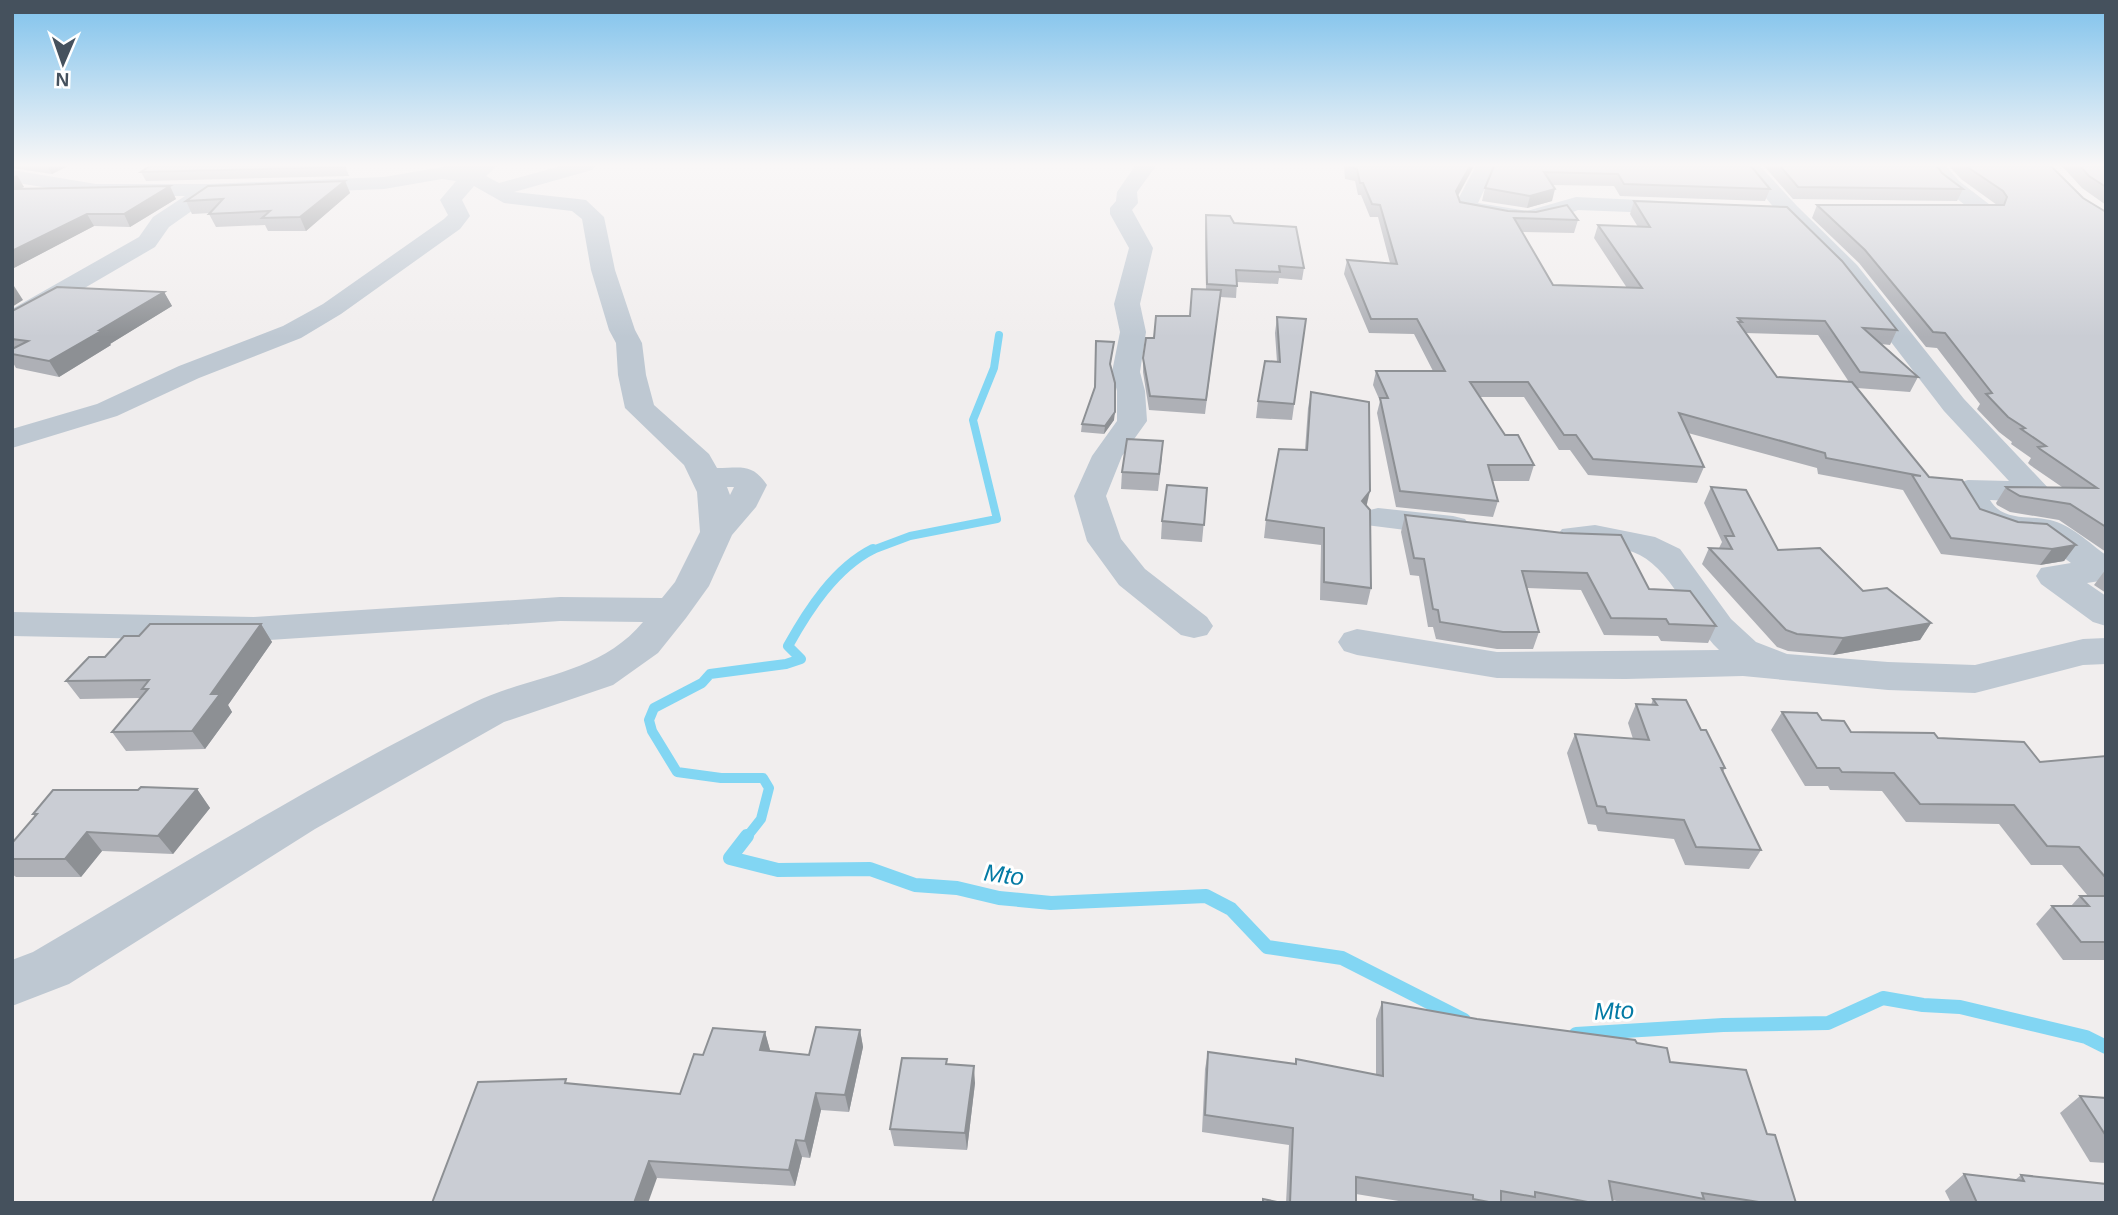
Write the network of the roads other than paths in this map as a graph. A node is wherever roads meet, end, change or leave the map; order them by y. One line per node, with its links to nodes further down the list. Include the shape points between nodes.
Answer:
1 (161, 223): 6 (street, via 147,242)
2 (453, 223): 7 (street, via 292,332 107,410)
3 (594, 223): 11 (street, via 603,270 629,343 640,408 698,461 713,492 717,532 691,586)
4 (1128, 223): 14 (street, via 1141,248 1127,304 1133,332 1126,372 1132,421 1107,456 1090,496 1104,541 1132,577)
5 (1808, 223): 12 (street, via 1954,405 2036,492 1968,490 1983,516 2008,526 2046,529 2104,570 2054,576)
6 (12, 320)
7 (12, 439)
8 (1378, 518): 9 (street)
9 (1485, 529)
10 (1538, 535): 17 (street, via 1595,535 1643,544 1668,557 1718,628 1742,651)
11 (673, 610): 13 (street, via 560,609 254,629); 18 (street, via 645,644 599,675 490,712 299,817 51,968)
12 (2106, 614)
13 (12, 624)
14 (1194, 626)
15 (1357, 642): 17 (street, via 1497,665 1743,663)
16 (2106, 651): 17 (street, via 2057,657 1975,679)
17 (1789, 668)
18 (12, 983)

